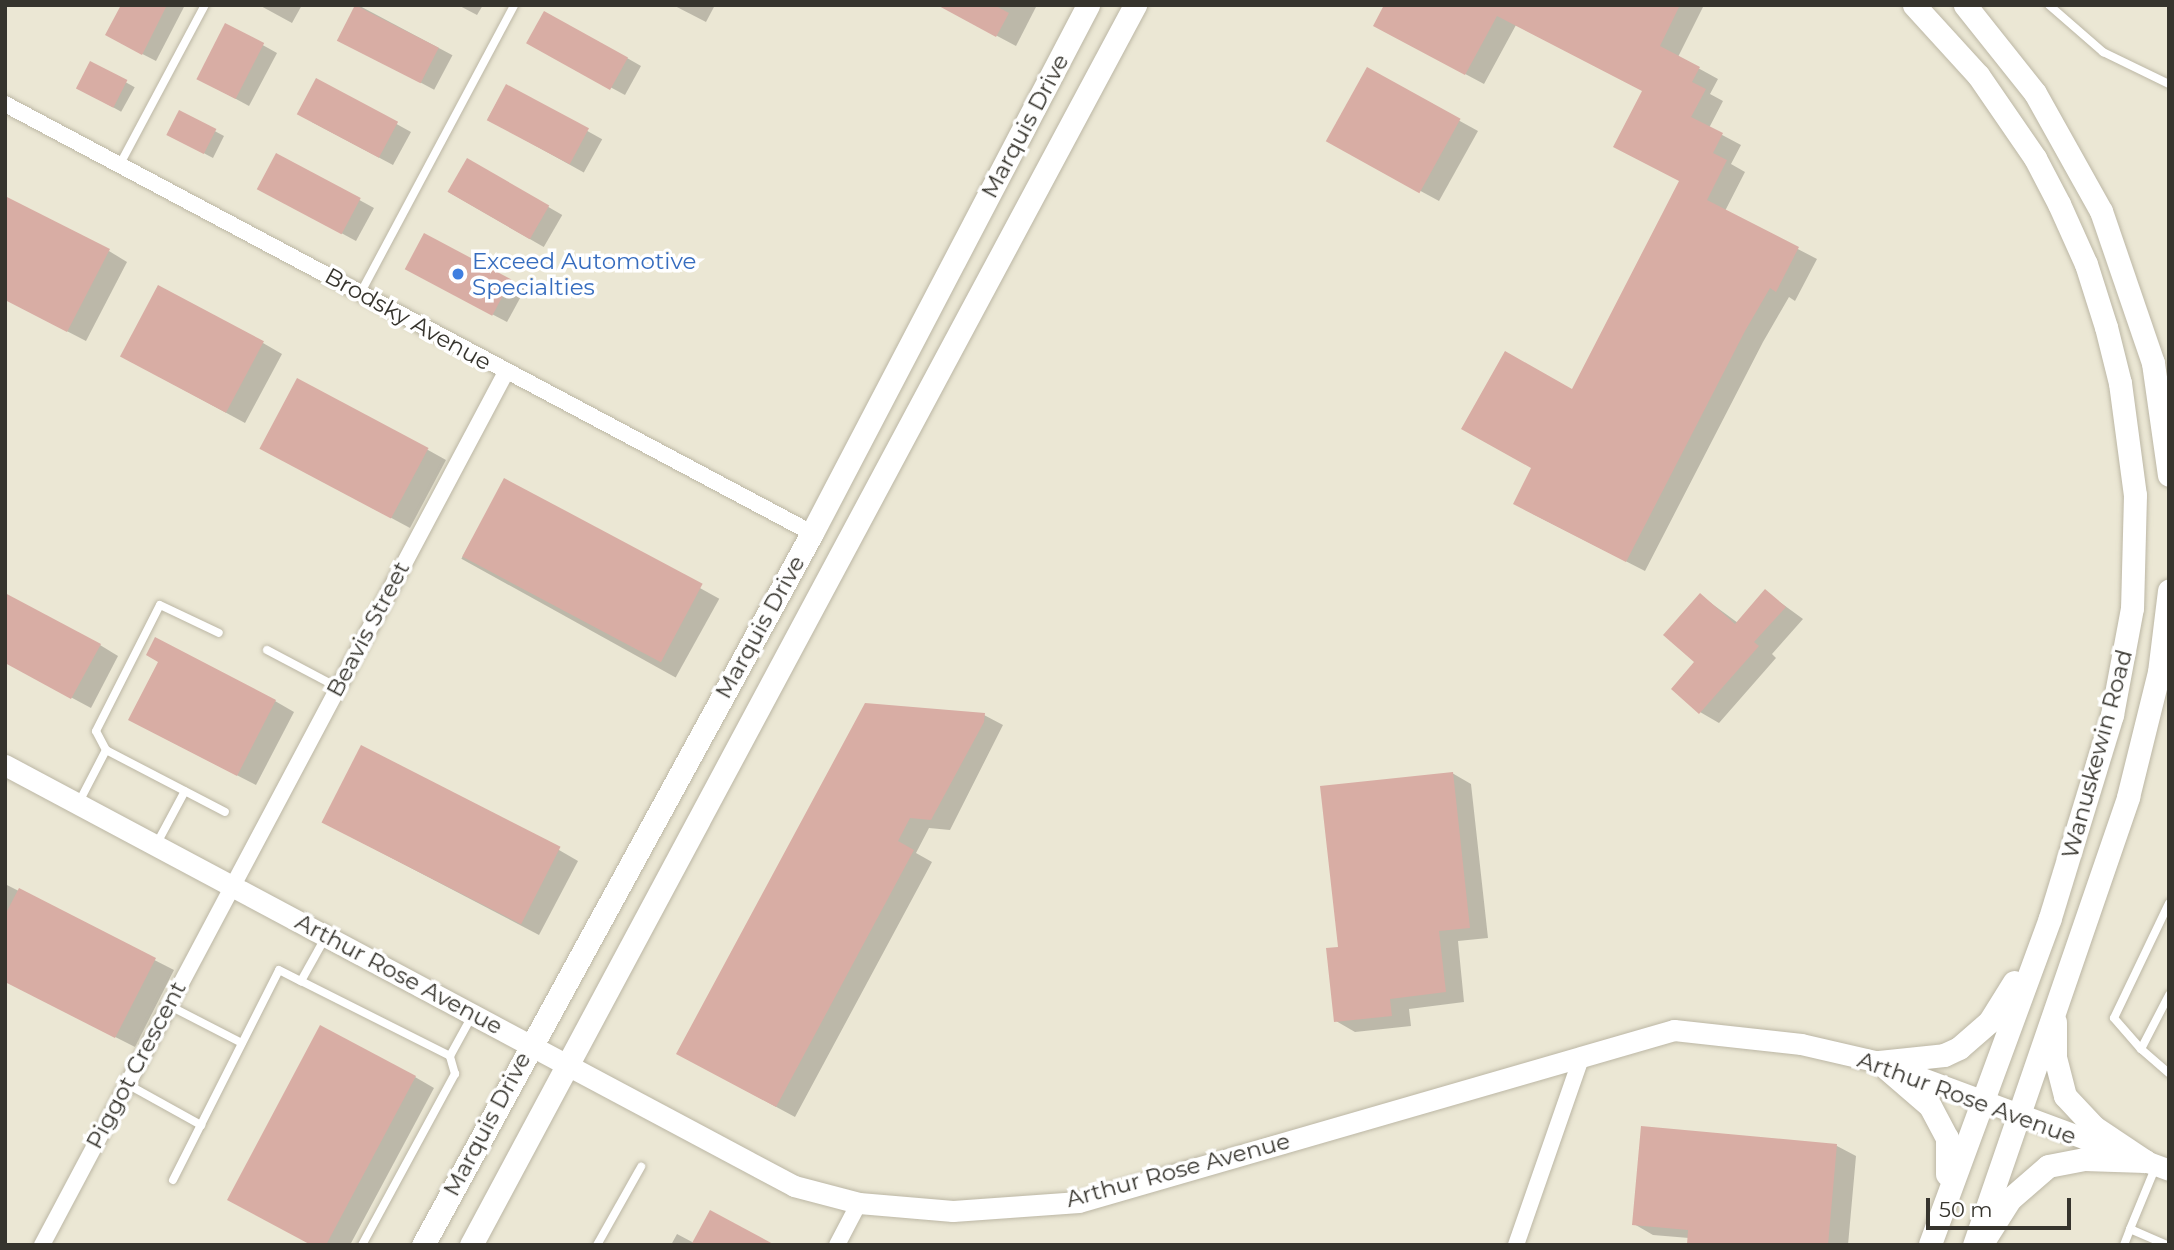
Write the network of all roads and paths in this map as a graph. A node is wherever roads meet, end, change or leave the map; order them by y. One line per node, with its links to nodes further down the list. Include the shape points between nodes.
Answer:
1 (205, 5): 10 (lane)
2 (514, 5): 11 (lane)
3 (1088, 5): 14 (main road, Marquis Drive)
4 (1135, 5): 41 (main road, Marquis Drive)
5 (1913, 5): 27 (main road, Wanuskewin Road, via 1978,75 2035,158 2059,204 2086,264 2106,327 2128,436 2135,553 2124,662)
6 (1965, 5): 13 (main road, via 2035,93 2076,158 2110,230 2153,363)
7 (2049, 5): 8 (lane, via 2103,52)
8 (2169, 84)
9 (5, 104): 10 (street, Brodsky Avenue)
10 (120, 164): 11 (street, Brodsky Avenue)
11 (361, 292): 12 (street, Brodsky Avenue)
12 (506, 372): 14 (street, Brodsky Avenue); 18 (street, Beavis Street)
13 (2169, 475)
14 (812, 533): 36 (main road, Marquis Drive)
15 (2169, 590): 32 (main road, Wanuskewin Road, via 2159,672 2131,785)
16 (219, 633): 19 (lane, via 160,605 96,732)
17 (267, 650): 18 (lane)
18 (337, 687): 25 (street, Beavis Street)
19 (106, 750): 21 (lane); 22 (lane)
20 (5, 765): 22 (street, Arthur Rose Avenue)
21 (185, 791): 23 (lane); 24 (lane)
22 (78, 804): 24 (street, Arthur Rose Avenue)
23 (225, 812)
24 (156, 845): 25 (street, Arthur Rose Avenue)
25 (231, 885): 29 (street, Arthur Rose Avenue); 33 (street, Piggot Crescent)
26 (2169, 903): 28 (lane)
27 (2050, 918): 40 (main road, via 1989,1022 1973,1039 1944,1055); 44 (main road, Wanuskewin Road)
28 (2165, 921): 37 (lane, via 2114,1018)
29 (326, 936): 30 (lane); 34 (street, Arthur Rose Avenue)
30 (301, 981): 35 (lane, via 279,970); 38 (lane)
31 (2169, 995): 37 (lane)
32 (2055, 1004): 45 (main road, Wanuskewin Road); 47 (main road, via 2055,1057 2066,1096 2094,1127)
33 (168, 1005): 35 (lane); 43 (street, Piggot Crescent)
34 (474, 1013): 36 (street, Arthur Rose Avenue); 38 (lane)
35 (242, 1043): 46 (lane)
36 (531, 1043): 41 (street, Arthur Rose Avenue); 55 (main road, Marquis Drive)
37 (2141, 1049): 42 (lane)
38 (450, 1056): 54 (lane, via 455,1074)
39 (1581, 1058): 40 (street, Arthur Rose Avenue, via 1674,1030 1801,1044); 50 (street, Arthur Rose Avenue, via 1079,1202 953,1211); 59 (street)
40 (1879, 1062): 44 (street, Arthur Rose Avenue); 51 (main road, via 1930,1105 1947,1138 1949,1163)
41 (569, 1063): 50 (street, Arthur Rose Avenue, via 794,1186); 56 (main road, Marquis Drive)
42 (2169, 1073)
43 (127, 1084): 46 (lane); 53 (street, Piggot Crescent)
44 (1980, 1101): 45 (street, Arthur Rose Avenue); 51 (main road, Wanuskewin Road)
45 (2017, 1117): 47 (street, Arthur Rose Avenue); 61 (main road, Wanuskewin Road)
46 (201, 1125): 49 (lane)
47 (2157, 1165): 52 (lane); 62 (main road, via 2084,1159 2048,1166 2010,1199)
48 (641, 1167): 57 (lane)
49 (173, 1180)
50 (859, 1203): 58 (street)
51 (1940, 1217): 60 (main road, Wanuskewin Road)
52 (2130, 1229): 63 (lane); 64 (lane)
53 (42, 1245)
54 (362, 1245)
55 (423, 1245)
56 (471, 1245)
57 (597, 1245)
58 (837, 1245)
59 (1516, 1245)
60 (1930, 1245)
61 (1974, 1245)
62 (1981, 1245)
63 (2123, 1245)
64 (2167, 1245)

